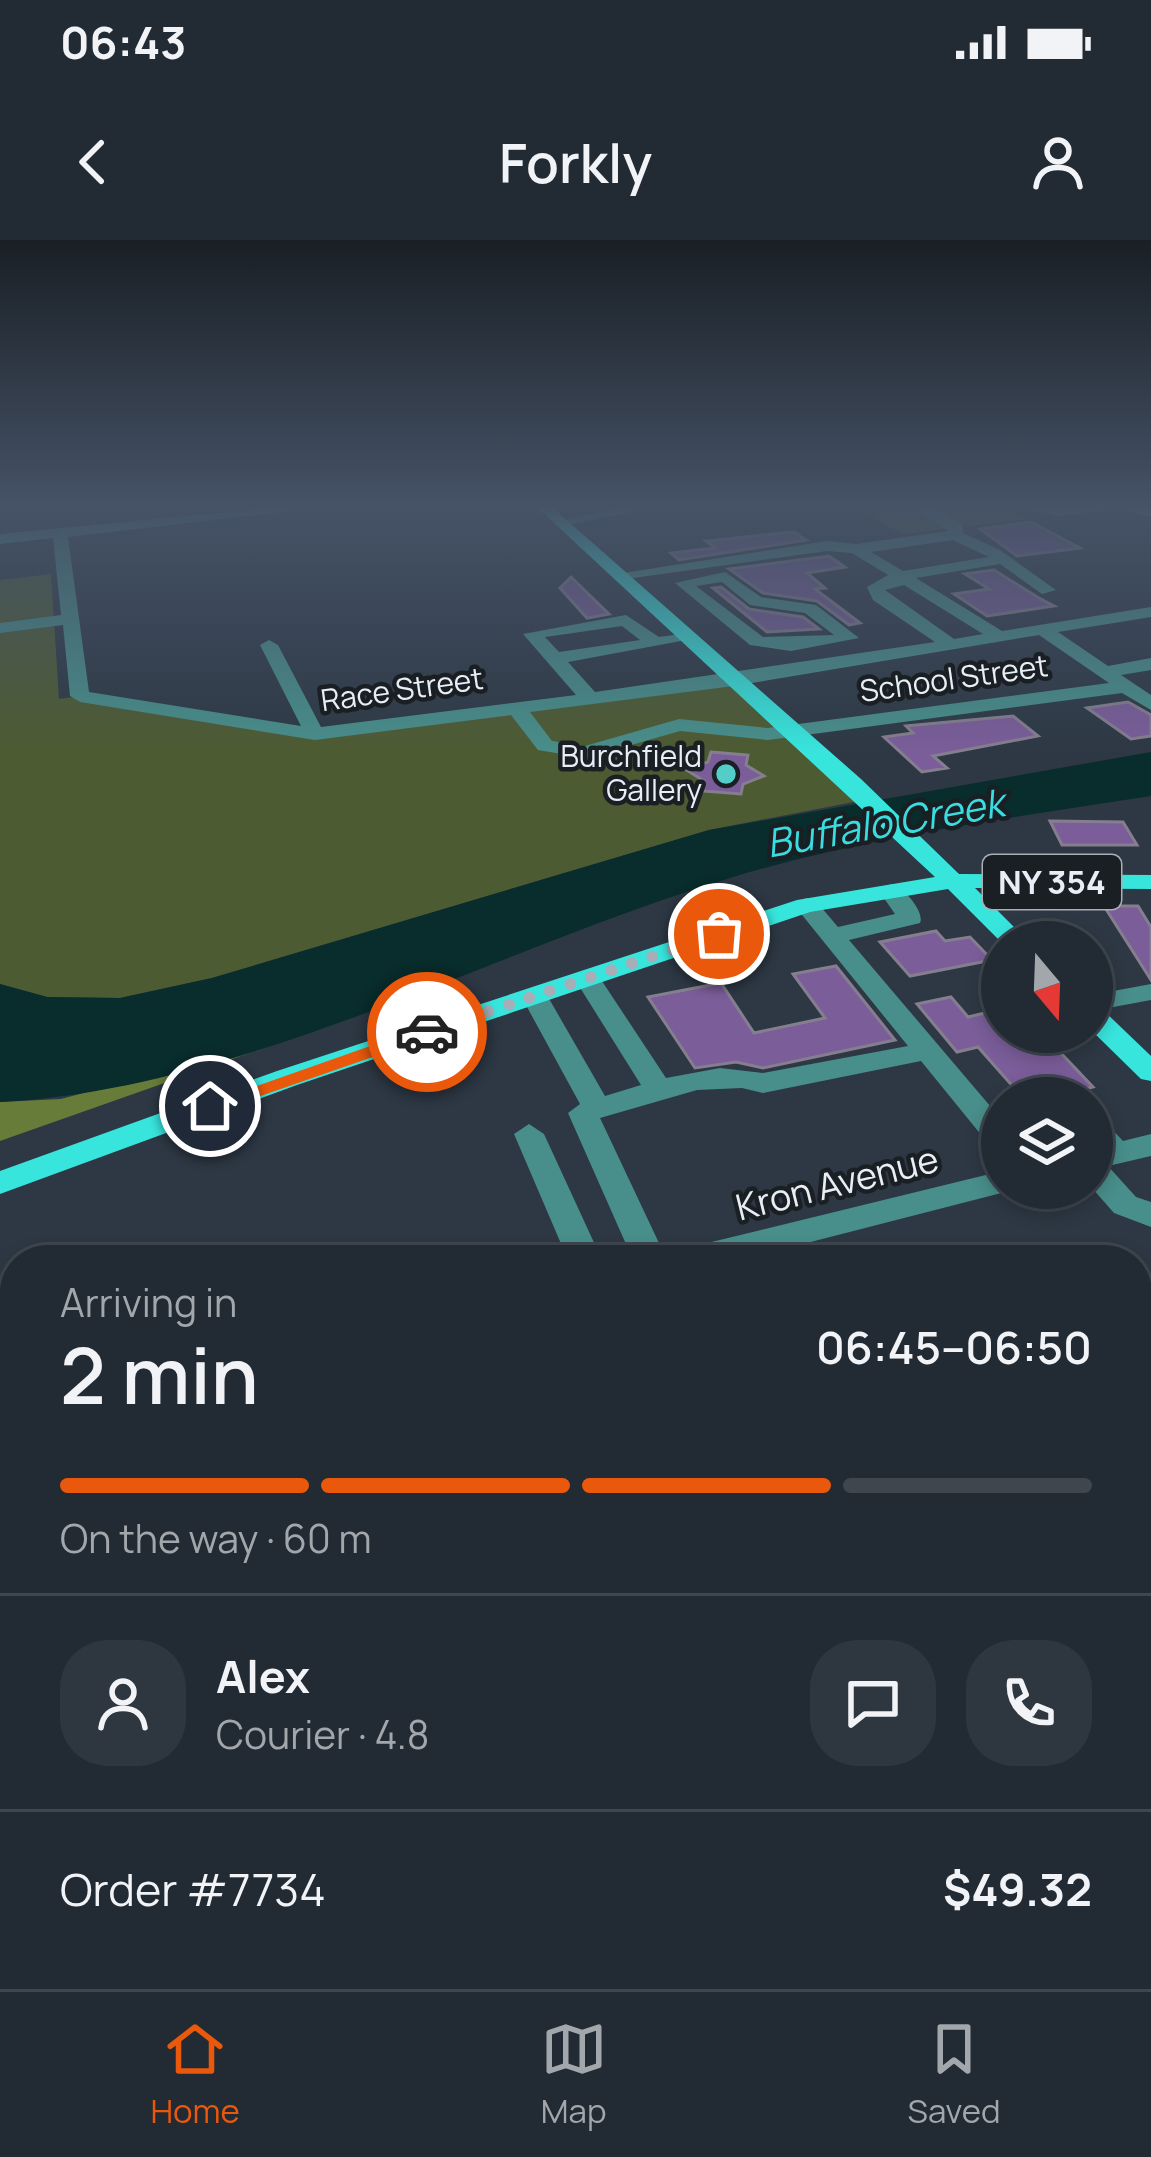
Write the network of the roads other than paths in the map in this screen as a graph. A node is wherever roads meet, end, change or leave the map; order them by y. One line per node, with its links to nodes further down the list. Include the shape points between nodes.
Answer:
1 (69, 590): 11 (street)
2 (635, 590): 12 (main road)
3 (690, 590): 10 (street)
4 (741, 590): 18 (street, via 756,602 810,608 850,638)
5 (876, 590): 21 (street)
6 (916, 590): 7 (street)
7 (946, 608): 15 (street); 17 (street, via 940,614)
8 (1151, 612): 14 (street, Race Street)
9 (803, 614): 18 (street)
10 (721, 616): 12 (street); 18 (street, via 756,645)
11 (73, 619): 13 (street); 33 (street, Race Street, via 80,696)
12 (671, 623): 16 (main road)
13 (0, 628)
14 (1043, 629): 15 (street, Race Street); 25 (street)
15 (1000, 637): 17 (street, Race Street)
16 (688, 638): 19 (street); 27 (main road)
17 (976, 641): 21 (street, Race Street)
18 (827, 642): 23 (street)
19 (650, 644): 22 (street); 22 (street, via 626,620 532,634); 26 (street, via 659,660)
20 (269, 645): 33 (street)
21 (951, 645): 23 (street, Race Street)
22 (555, 658): 26 (street)
23 (842, 662): 27 (street, Race Street)
24 (1151, 664): 25 (street)
25 (1104, 672): 28 (street)
26 (569, 674): 29 (street)
27 (734, 680): 29 (street, Race Street); 32 (main road)
28 (1125, 686): 30 (street); 32 (street, School Street)
29 (586, 695): 31 (street, Race Street)
30 (1151, 704)
31 (514, 705): 32 (street, School Street, via 545,746 586,752 679,725); 33 (street, Race Street)
32 (790, 731): 34 (main road)
33 (315, 734)
34 (953, 881): 35 (main road, NY 354); 36 (main road, NY 354); 39 (main road)
35 (1151, 882)
36 (891, 891): 37 (main road, NY 354); 40 (street, via 911,918)
37 (847, 898): 38 (main road, NY 354); 40 (street)
38 (806, 905): 41 (street); 42 (main road, NY 354)
39 (994, 921)
40 (871, 928): 41 (street)
41 (832, 936): 47 (street)
42 (587, 978): 44 (main road, NY 354); 49 (street)
43 (1151, 992): 45 (street)
44 (534, 996): 50 (street); 55 (main road, NY 354)
45 (1113, 1000)
46 (1113, 1035): 48 (main road)
47 (926, 1051): 49 (street); 51 (street)
48 (1151, 1072)
49 (660, 1092): 50 (street)
50 (591, 1111): 60 (street)
51 (981, 1113)
52 (530, 1133): 59 (street)
53 (1151, 1145): 54 (street)
54 (1113, 1156)
55 (0, 1183)
56 (1113, 1183): 58 (street, via 1125,1205)
57 (981, 1187): 61 (street, Kron Avenue)
58 (1151, 1215)
59 (579, 1245)
60 (644, 1245)
61 (751, 1245)

